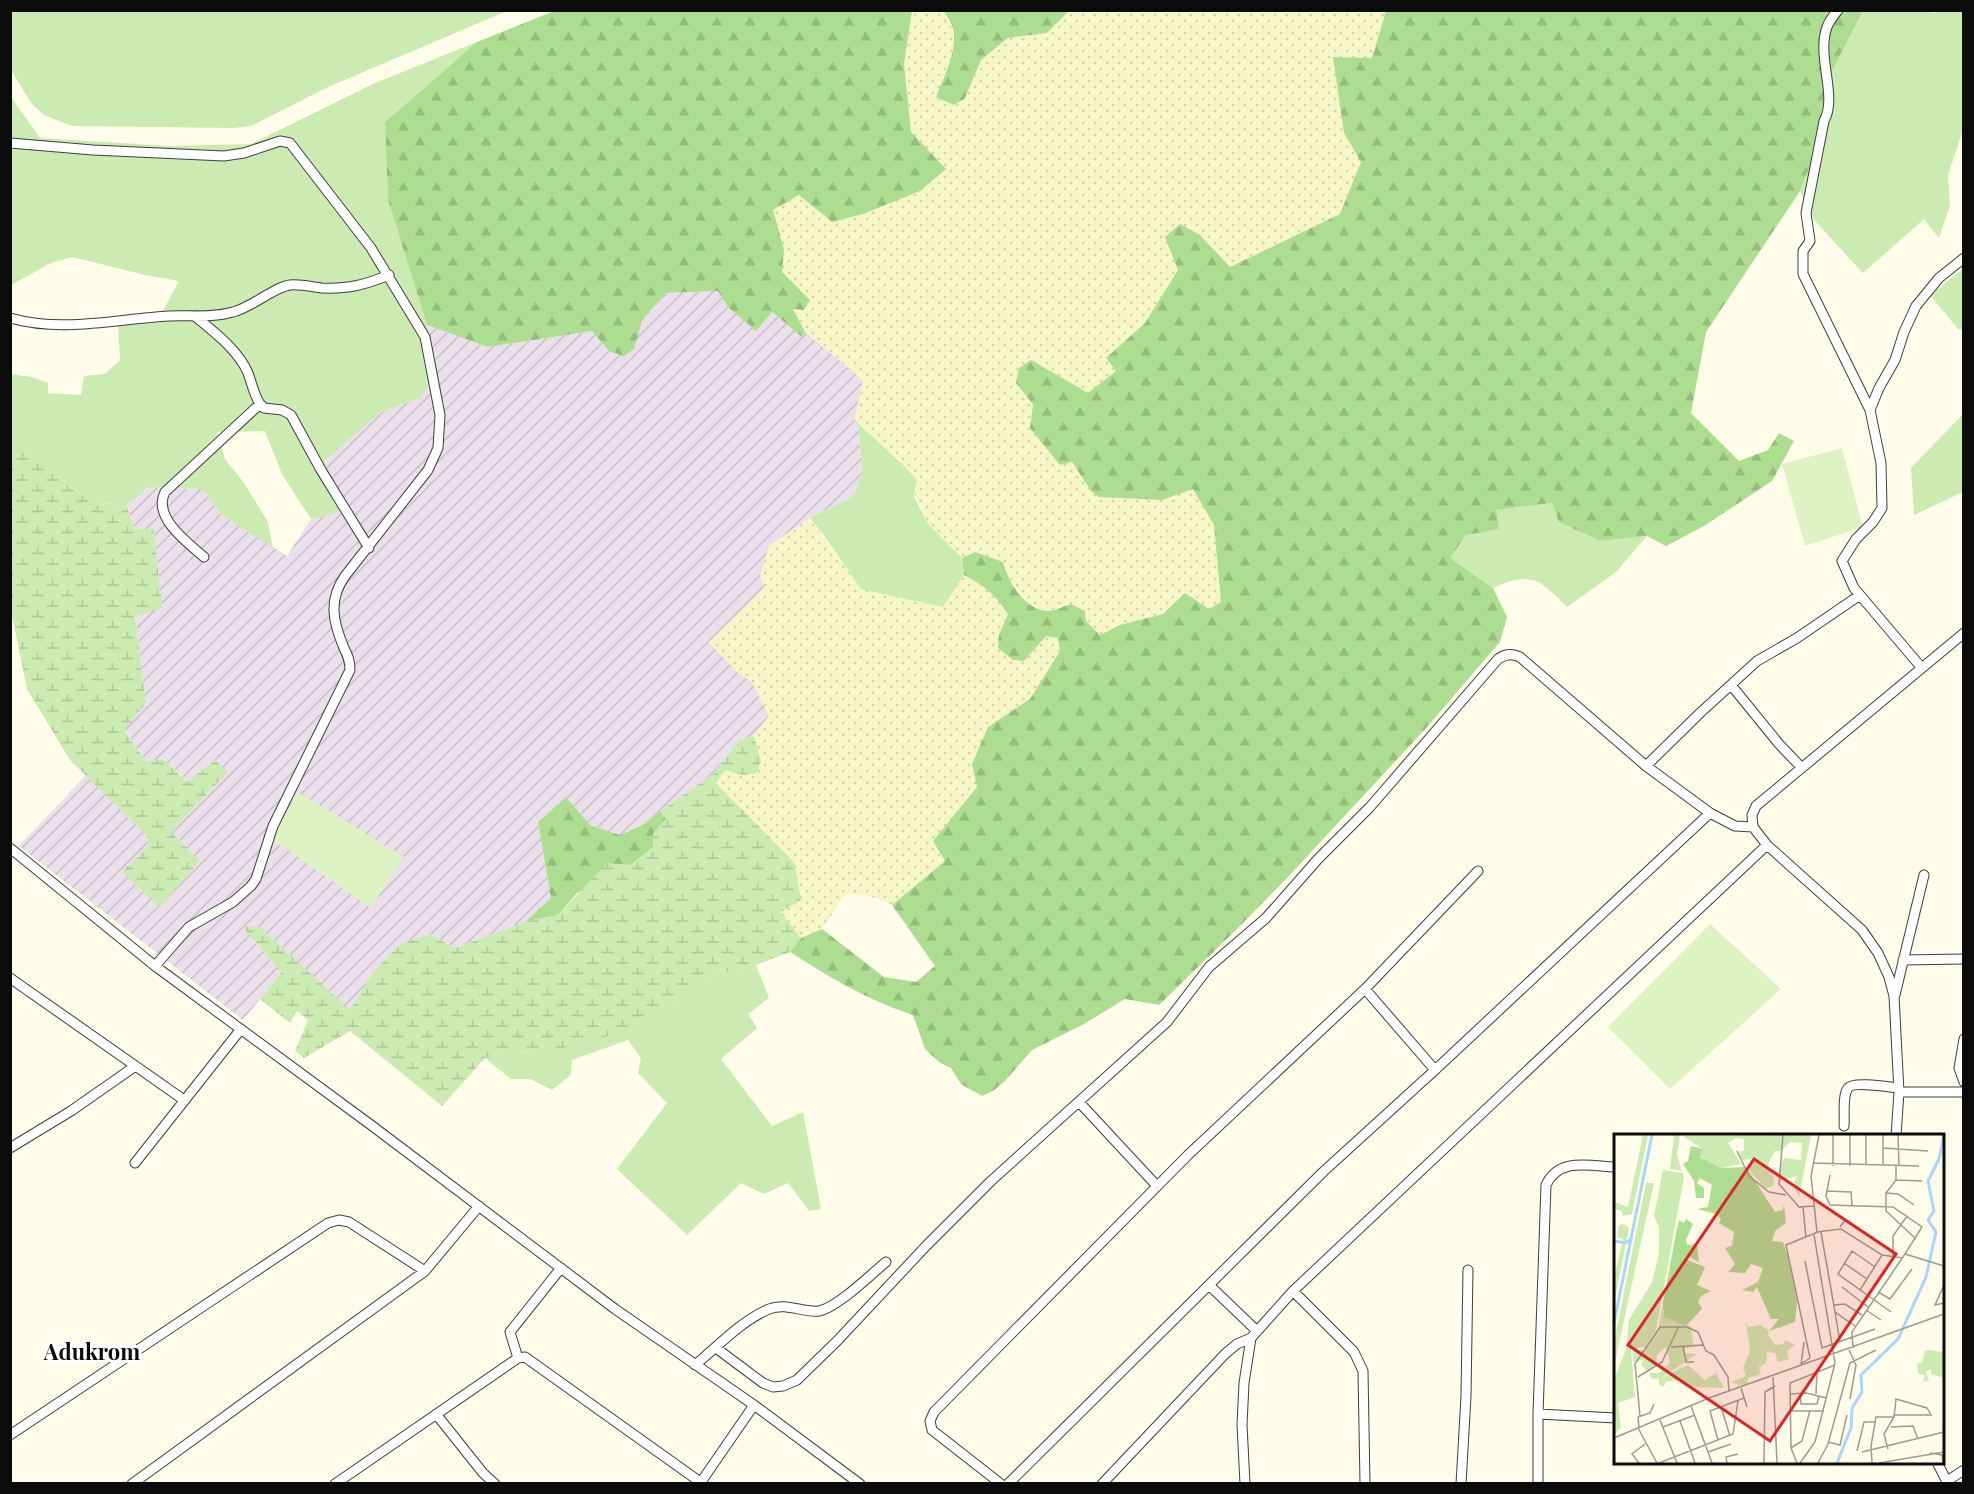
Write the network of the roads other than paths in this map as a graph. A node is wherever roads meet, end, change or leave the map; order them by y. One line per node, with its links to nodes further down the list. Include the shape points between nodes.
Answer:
1 (1838, 10): 8 (street, via 1827,26 1823,50 1829,111 1806,213 1810,240 1803,251 1803,274)
2 (10, 143): 4 (street, via 224,156 280,141 290,143)
3 (1964, 258): 8 (street, via 1939,278 1916,306)
4 (388, 275): 5 (street, via 342,288 289,285 243,310); 9 (street, via 425,337 440,415 438,448 428,470)
5 (196, 317): 6 (street, via 43,325); 7 (street, via 240,360)
6 (10, 318)
7 (260, 404): 9 (street, via 291,415); 10 (street, via 161,499 162,509 178,536)
8 (1870, 410): 11 (street, via 1881,463 1882,508 1842,561)
9 (369, 548): 25 (street, via 339,585 332,608 350,670 273,826 256,879 233,902 189,927)
10 (204, 557)
11 (1860, 595): 13 (street); 14 (street, via 1757,661)
12 (1964, 633): 13 (street)
13 (1921, 667): 16 (street)
14 (1731, 685): 15 (street); 16 (street)
15 (1646, 766): 17 (street); 37 (street, via 1520,657 1503,655 1266,918 1209,967 1167,1022)
16 (1802, 768): 18 (street, via 1756,806)
17 (1710, 813): 18 (street, via 1735,826); 32 (street)
18 (1753, 827): 19 (street)
19 (1767, 844): 28 (street, via 1862,930 1878,953); 50 (street)
20 (10, 848): 25 (street)
21 (1478, 871): 27 (street)
22 (1924, 875): 24 (street)
23 (1964, 959): 24 (street)
24 (1903, 960): 28 (street)
25 (155, 966): 29 (street)
26 (10, 978): 31 (street)
27 (1365, 988): 32 (street); 43 (street)
28 (1894, 996): 34 (street)
29 (241, 1029): 36 (street); 44 (street)
30 (1964, 1039): 33 (street, via 1959,1068)
31 (134, 1066): 36 (street); 40 (street)
32 (1435, 1070): 49 (street, via 1323,1172)
33 (1964, 1082)
34 (1899, 1090): 35 (street); 38 (street, via 1852,1084 1846,1093); 39 (street)
35 (1964, 1092)
36 (184, 1100): 41 (street)
37 (1079, 1102): 43 (street); 52 (street, via 991,1181 797,1380 773,1387)
38 (1844, 1126)
39 (1896, 1134)
40 (10, 1148)
41 (135, 1163)
42 (1614, 1167): 57 (street, via 1562,1167 1546,1185)
43 (1157, 1186): 68 (street, via 934,1412 932,1430)
44 (479, 1206): 46 (street); 48 (street)
45 (886, 1262): 52 (street, via 834,1304 820,1311 770,1309 735,1330)
46 (561, 1268): 53 (street, via 510,1332); 54 (street)
47 (1468, 1270): 73 (street)
48 (424, 1271): 59 (street, via 349,1222 328,1224); 64 (street)
49 (1209, 1285): 51 (street); 69 (street)
50 (1293, 1291): 51 (street); 72 (street, via 1354,1352 1361,1364)
51 (1254, 1334): 70 (street, via 1225,1354); 71 (street, via 1242,1415)
52 (716, 1348): 54 (street)
53 (518, 1358): 56 (street); 63 (street, via 532,1360)
54 (695, 1365): 55 (street)
55 (754, 1405): 63 (street); 67 (street)
56 (436, 1414): 65 (street); 66 (street)
57 (1538, 1414): 58 (street); 74 (street)
58 (1614, 1418)
59 (10, 1435)
60 (1938, 1464): 62 (street)
61 (1964, 1470): 62 (street)
62 (1948, 1482)
63 (702, 1483)
64 (132, 1484)
65 (335, 1484)
66 (495, 1484)
67 (860, 1484)
68 (1001, 1484)
69 (1008, 1484)
70 (1102, 1484)
71 (1245, 1484)
72 (1365, 1484)
73 (1461, 1484)
74 (1538, 1484)

